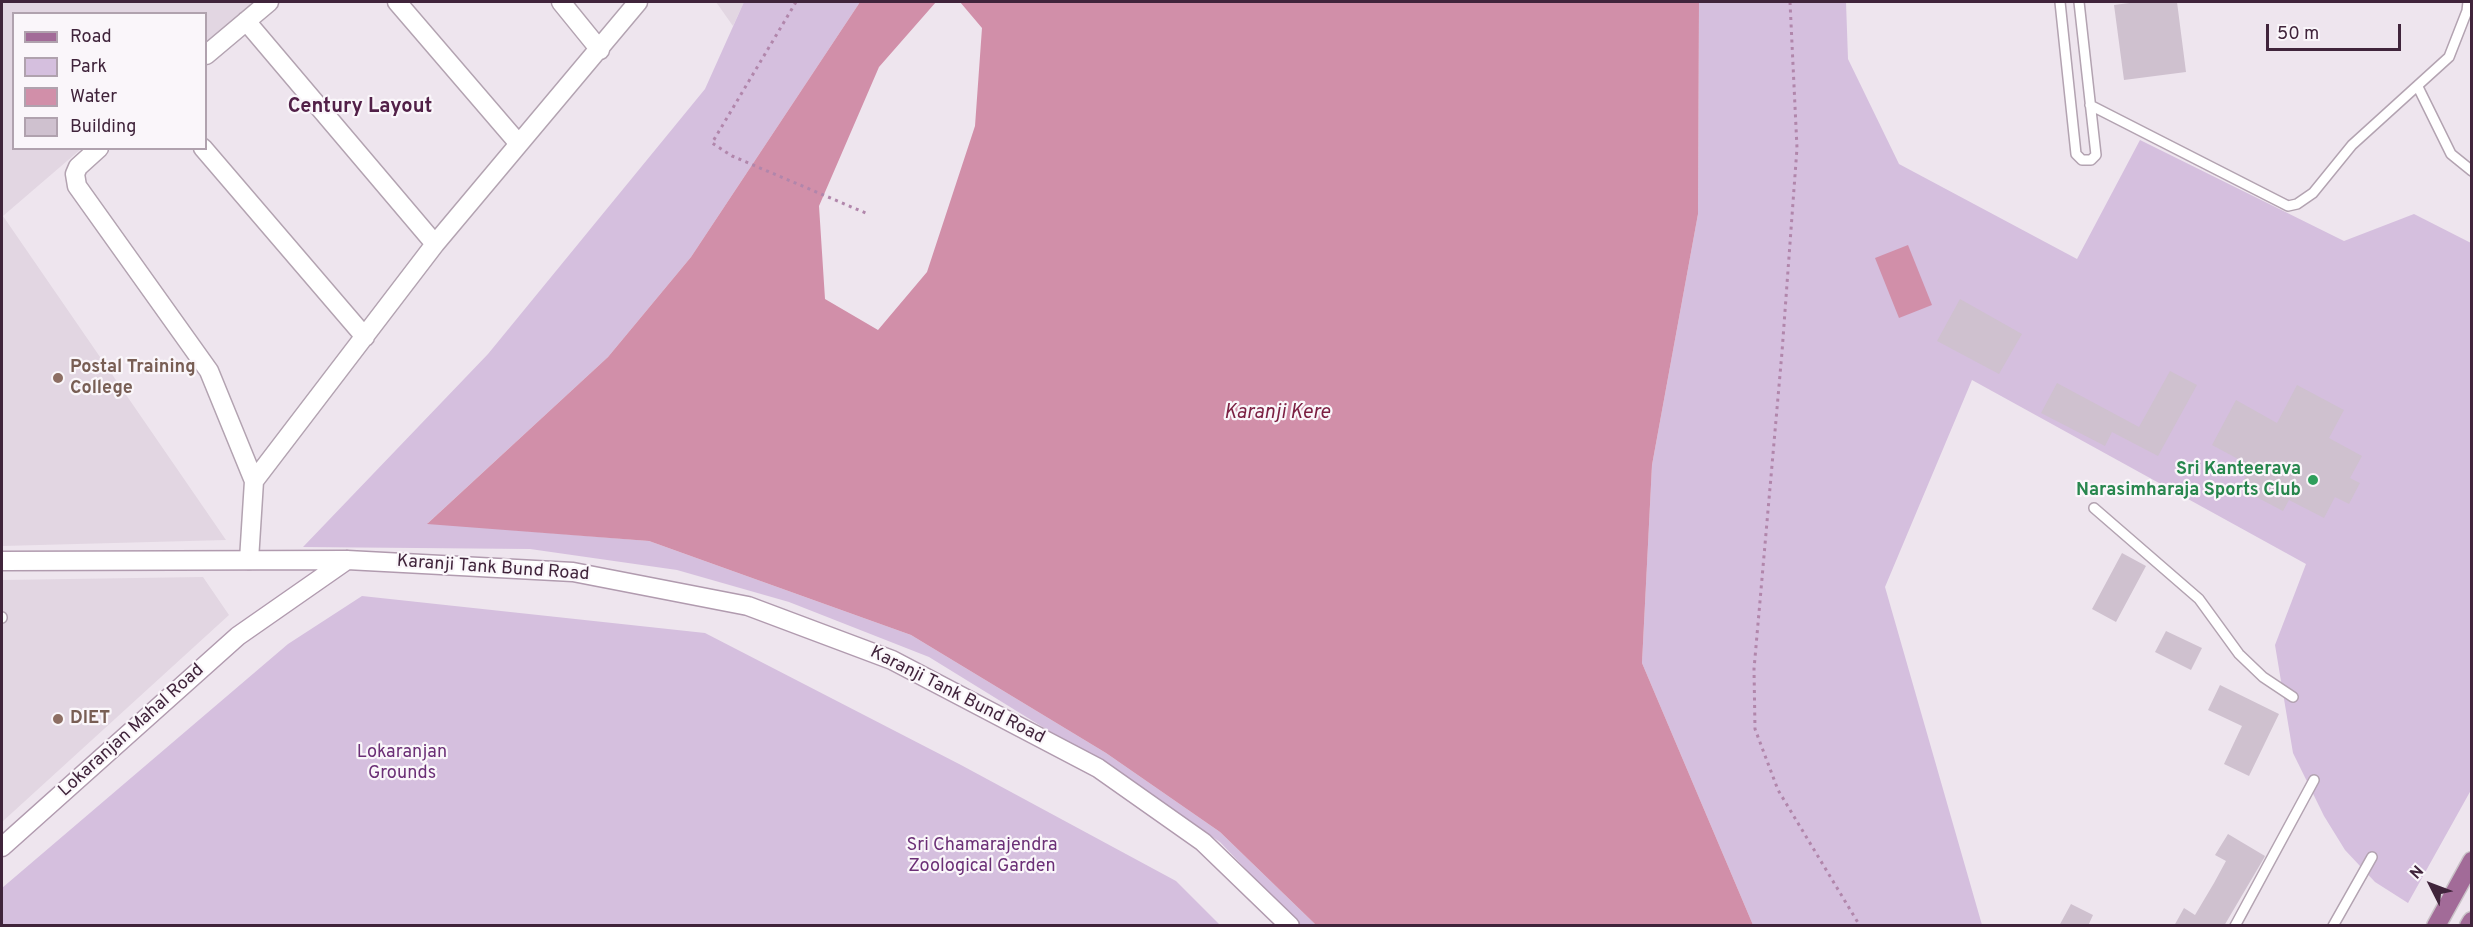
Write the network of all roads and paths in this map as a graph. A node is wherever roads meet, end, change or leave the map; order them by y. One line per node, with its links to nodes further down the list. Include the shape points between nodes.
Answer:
1 (269, 2): 10 (street)
2 (397, 2): 15 (street)
3 (561, 2): 11 (street)
4 (638, 2): 11 (street)
5 (796, 2): 19 (path, via 712,143 732,156)
6 (1790, 2): 34 (path, via 1797,148 1754,669 1755,729 1778,790)
7 (2060, 2): 14 (lane, via 2076,154 2082,160 2091,160 2096,155)
8 (2079, 2): 14 (lane)
9 (2469, 2): 13 (lane, via 2449,57)
10 (246, 21): 12 (street); 20 (street)
11 (600, 50): 15 (street)
12 (207, 55)
13 (2418, 87): 14 (lane, via 2352,145 2306,200 2288,206); 18 (lane, via 2451,154)
14 (2090, 105)
15 (519, 144): 20 (street)
16 (97, 150): 22 (street, via 78,167 77,186 209,371)
17 (205, 150): 21 (street)
18 (2472, 171)
19 (868, 214)
20 (435, 244): 21 (street)
21 (365, 337): 22 (street)
22 (254, 481): 24 (street)
23 (2094, 508): 27 (lane, via 2199,599 2239,654)
24 (249, 560): 25 (street, Karanji Tank Bund Road); 26 (street, Karanji Tank Bund Road)
25 (347, 560): 29 (street, Lokaranjan Mahal Road, via 263,616 229,644); 33 (street, Karanji Tank Bund Road, via 573,572 748,606 892,660 1098,768 1203,842)
26 (2, 561)
27 (2293, 697)
28 (2314, 780): 35 (lane)
29 (2, 847)
30 (2372, 857): 36 (lane)
31 (2472, 861): 37 (main road)
32 (2472, 921): 38 (main road)
33 (1290, 926)
34 (1860, 926)
35 (2235, 926)
36 (2333, 926)
37 (2436, 926)
38 (2469, 926)

